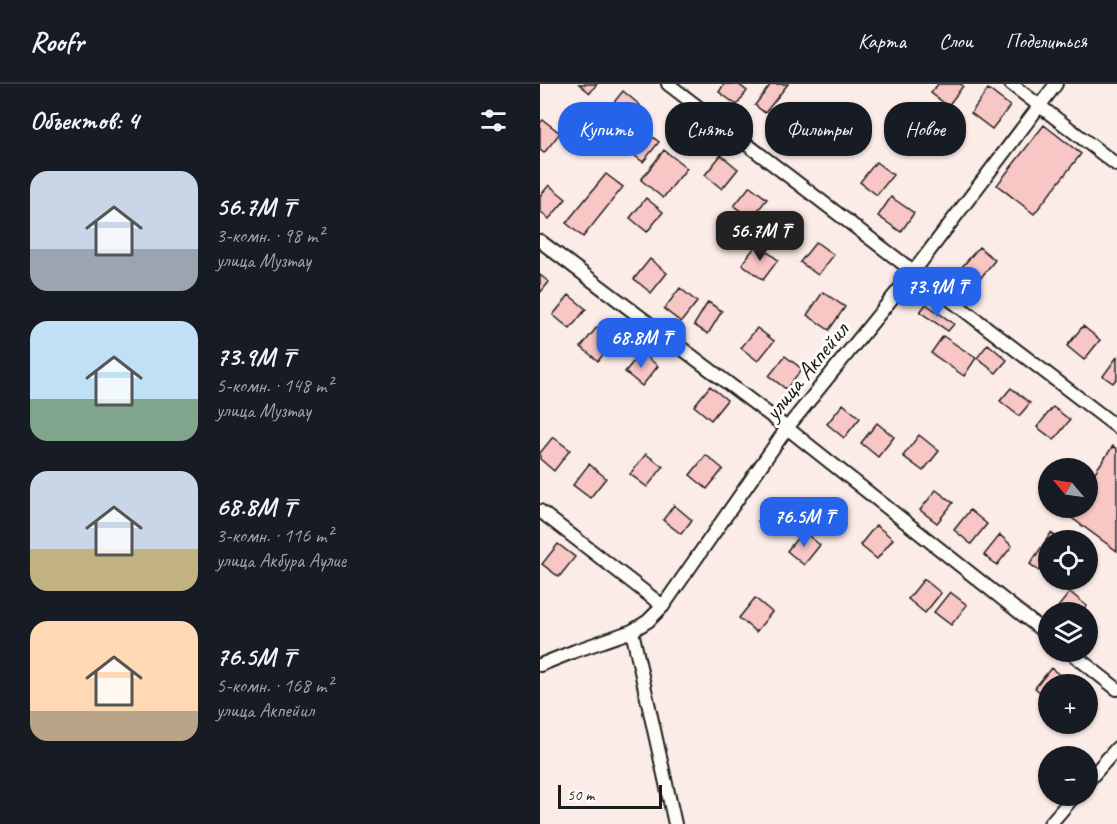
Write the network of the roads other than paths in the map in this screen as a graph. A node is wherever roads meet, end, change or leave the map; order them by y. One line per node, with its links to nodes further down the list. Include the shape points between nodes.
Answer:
1 (668, 84): 7 (street)
2 (1011, 84): 4 (street)
3 (1056, 84): 4 (street, улица Акпейил)
4 (1041, 106): 5 (street); 7 (street, улица Акпейил)
5 (1117, 165)
6 (540, 241): 9 (street)
7 (914, 272): 8 (street); 9 (street, улица Акпейил)
8 (1117, 427)
9 (787, 428): 11 (street, улица Акпейил); 12 (street)
10 (540, 511): 11 (street)
11 (663, 606): 13 (street, улица Акпейил)
12 (1038, 627)
13 (632, 631): 15 (street, улица Акпейил); 20 (street)
14 (1083, 662): 16 (street)
15 (540, 665)
16 (1117, 689)
17 (1117, 748): 18 (street)
18 (1098, 770)
19 (1066, 806): 21 (street)
20 (675, 824)
21 (1050, 824)

